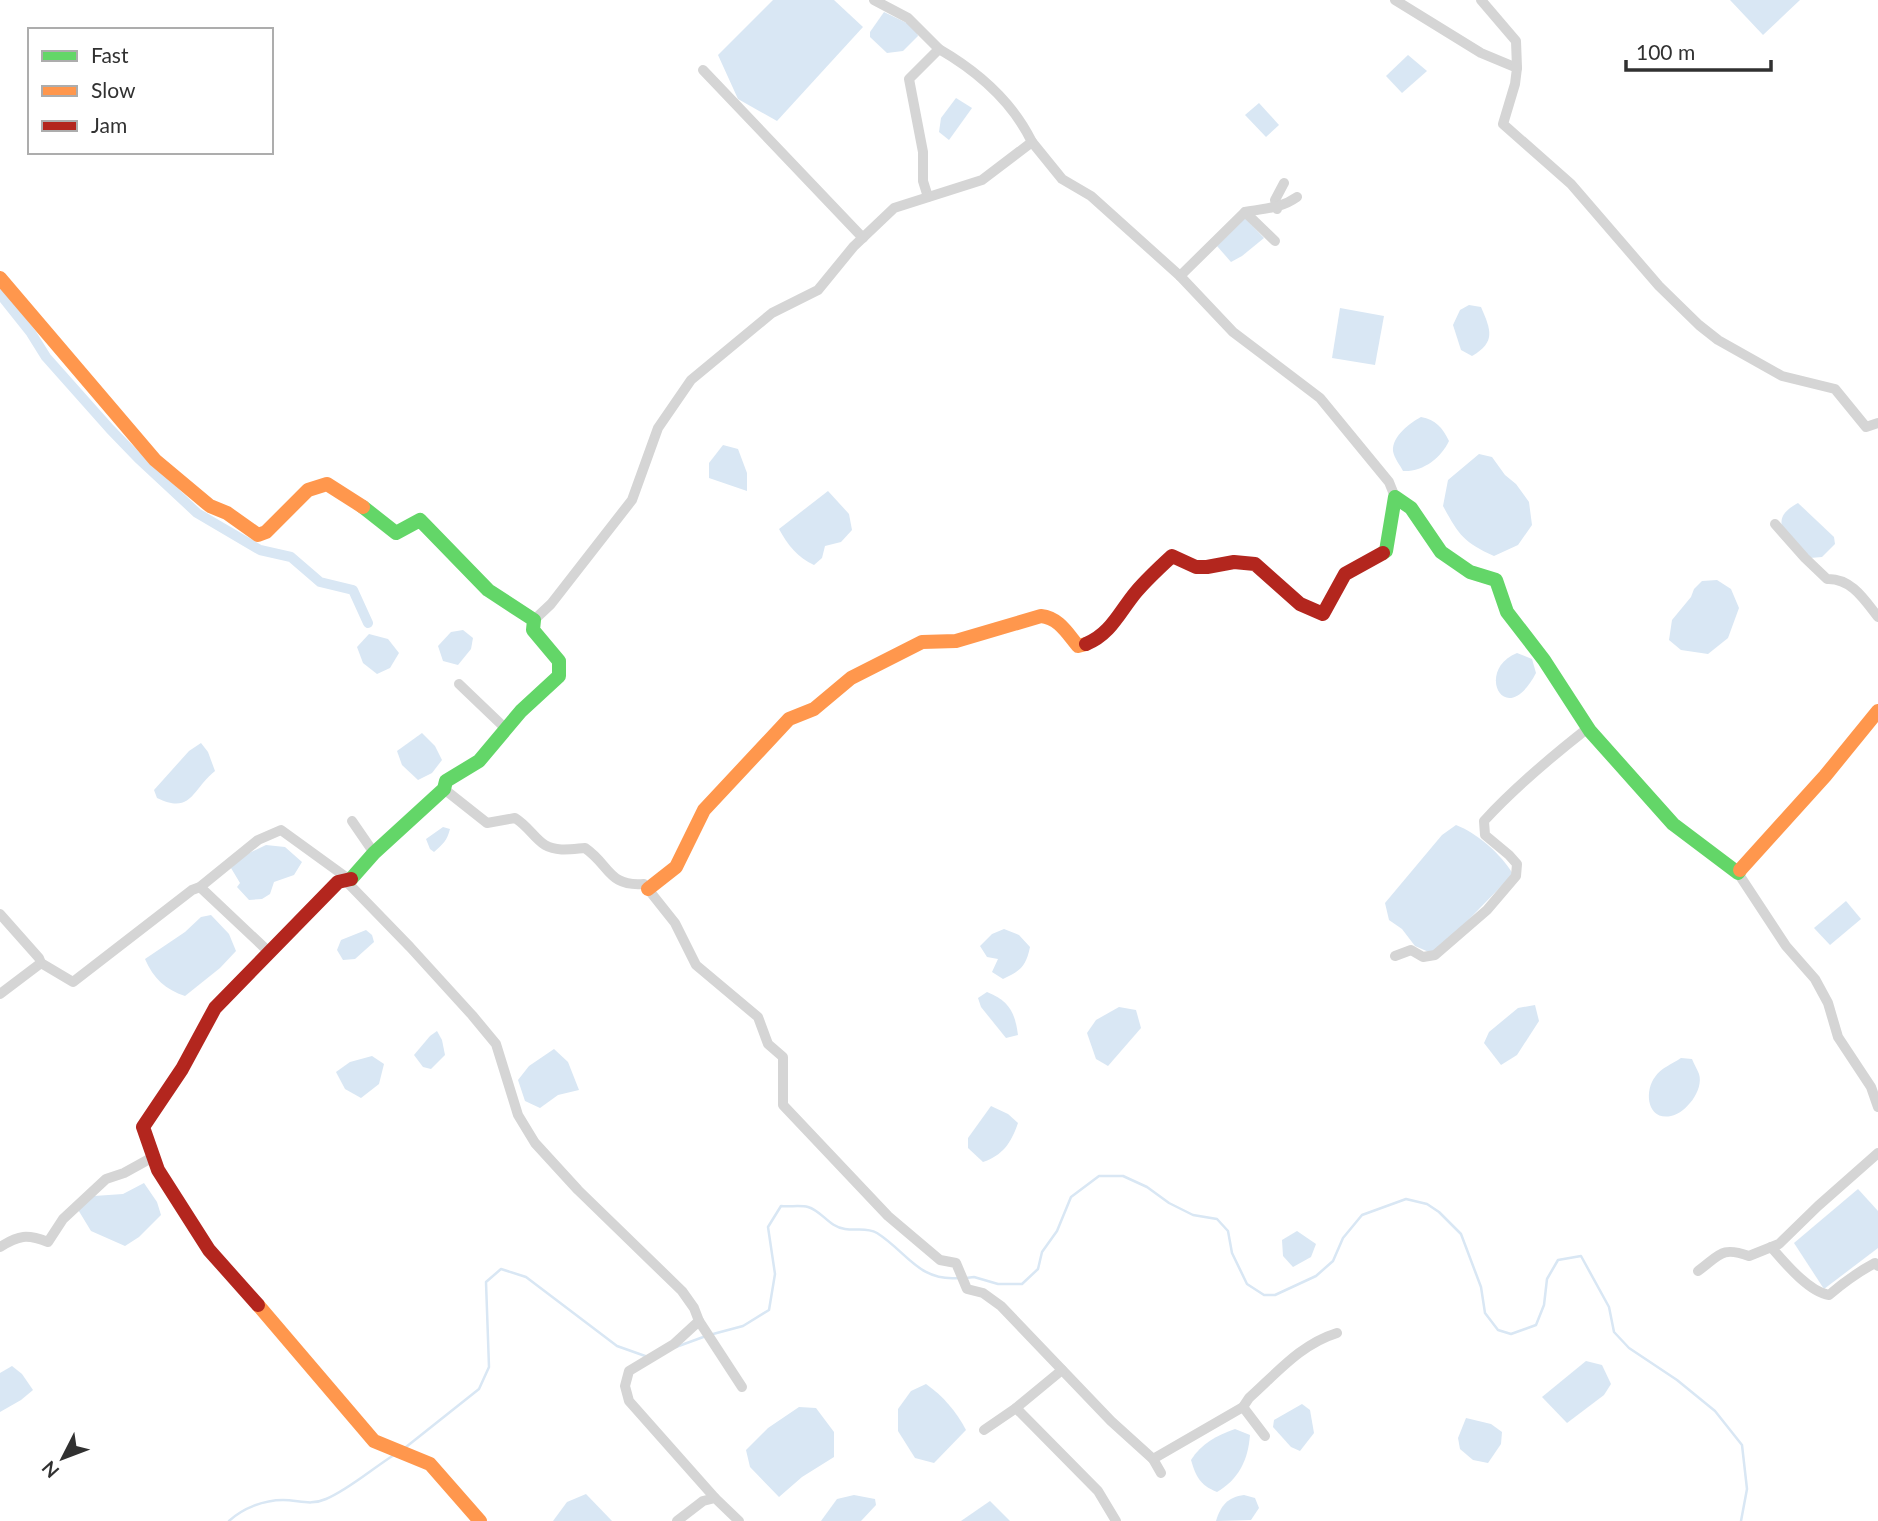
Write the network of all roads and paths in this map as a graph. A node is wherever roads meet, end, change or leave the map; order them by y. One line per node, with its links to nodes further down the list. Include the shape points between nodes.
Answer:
1 (874, 0): 4 (street, via 908,18)
2 (1395, 0): 5 (street, via 1481,53)
3 (1481, 0): 5 (street, via 1516,41)
4 (939, 49): 7 (street, via 996,92); 9 (street, via 909,79)
5 (1517, 68): 17 (street, via 1503,124 1571,184 1687,314 1718,340 1782,376 1835,389 1866,427)
6 (703, 70): 13 (street)
7 (1032, 142): 9 (street, via 982,180); 15 (street, via 1062,179 1091,196)
8 (1284, 183): 11 (street, via 1275,200)
9 (928, 197): 13 (street, via 894,208)
10 (1297, 197): 11 (street)
11 (1278, 208): 12 (street)
12 (1245, 212): 14 (street); 15 (street)
13 (863, 238): 21 (street, via 818,289 772,313 691,380 658,428 632,500)
14 (1275, 241)
15 (1180, 276): 18 (street, via 1233,332 1320,398 1389,482)
16 (0, 278): 21 (street, via 155,460 210,506 258,535 309,490 327,484 347,492 396,533 420,520 488,590)
17 (1878, 423)
18 (1395, 497): 25 (street, via 1412,508 1441,552 1470,572 1496,580 1507,612); 32 (street, via 1386,551 1345,574 1323,614 1309,612 1256,565 1239,562 1193,569 1172,556 1133,596 1123,614 1090,644 1078,646 1059,623 1041,616 986,634 922,642 851,678 814,709 789,719 768,739 704,810 676,867)
19 (1775, 524): 20 (street, via 1827,579 1839,579 1860,594)
20 (1878, 617)
21 (534, 621): 24 (street, via 533,629 559,662 559,676)
22 (459, 684): 24 (street)
23 (1878, 711): 29 (street)
24 (505, 728): 26 (street, via 485,755 446,780)
25 (1588, 728): 29 (street, via 1673,824); 35 (street, via 1542,764 1484,821 1485,835 1517,864 1516,876 1487,910 1435,955 1423,957 1411,950)
26 (444, 789): 28 (street); 32 (street, via 487,823 515,818 544,845 563,850 585,848 598,857 608,874 628,886 644,884)
27 (352, 821): 28 (street)
28 (374, 853): 30 (street)
29 (1738, 873): 38 (street, via 1786,946 1815,979 1838,1037 1871,1087)
30 (348, 880): 31 (street, via 281,830 258,840); 34 (street, via 338,882); 45 (street, via 496,1044 518,1115 535,1143 682,1291)
31 (200, 887): 34 (street); 36 (street, via 73,982)
32 (649, 889): 47 (street, via 675,923 696,965 758,1017 768,1044 783,1056 783,1105 888,1216 940,1260 956,1263 967,1289 983,1293 1000,1306)
33 (0, 914): 36 (street)
34 (269, 952): 40 (street, via 215,1008 143,1127)
35 (1395, 956)
36 (41, 964): 37 (street)
37 (0, 993)
38 (1878, 1107)
39 (1878, 1153): 42 (street)
40 (153, 1157): 41 (street, via 106,1179 63,1219 48,1242 32,1236 15,1237); 56 (street, via 209,1250 350,1415 374,1441 430,1464)
41 (0, 1247)
42 (1772, 1247): 43 (street, via 1820,1294 1829,1295 1865,1268); 44 (street, via 1749,1256 1735,1250 1722,1253)
43 (1878, 1266)
44 (1698, 1271)
45 (699, 1321): 48 (street); 55 (street, via 674,1344 628,1371 625,1386 629,1401)
46 (1337, 1333): 49 (street, via 1304,1347)
47 (1062, 1370): 50 (street); 53 (street)
48 (742, 1387)
49 (1243, 1407): 52 (street); 53 (street)
50 (1016, 1409): 51 (street); 59 (street, via 1098,1491)
51 (984, 1430)
52 (1265, 1436)
53 (1153, 1459): 54 (street)
54 (1161, 1473)
55 (715, 1498): 57 (street, via 703,1501); 58 (street)
56 (480, 1521)
57 (677, 1521)
58 (739, 1521)
59 (1116, 1521)

